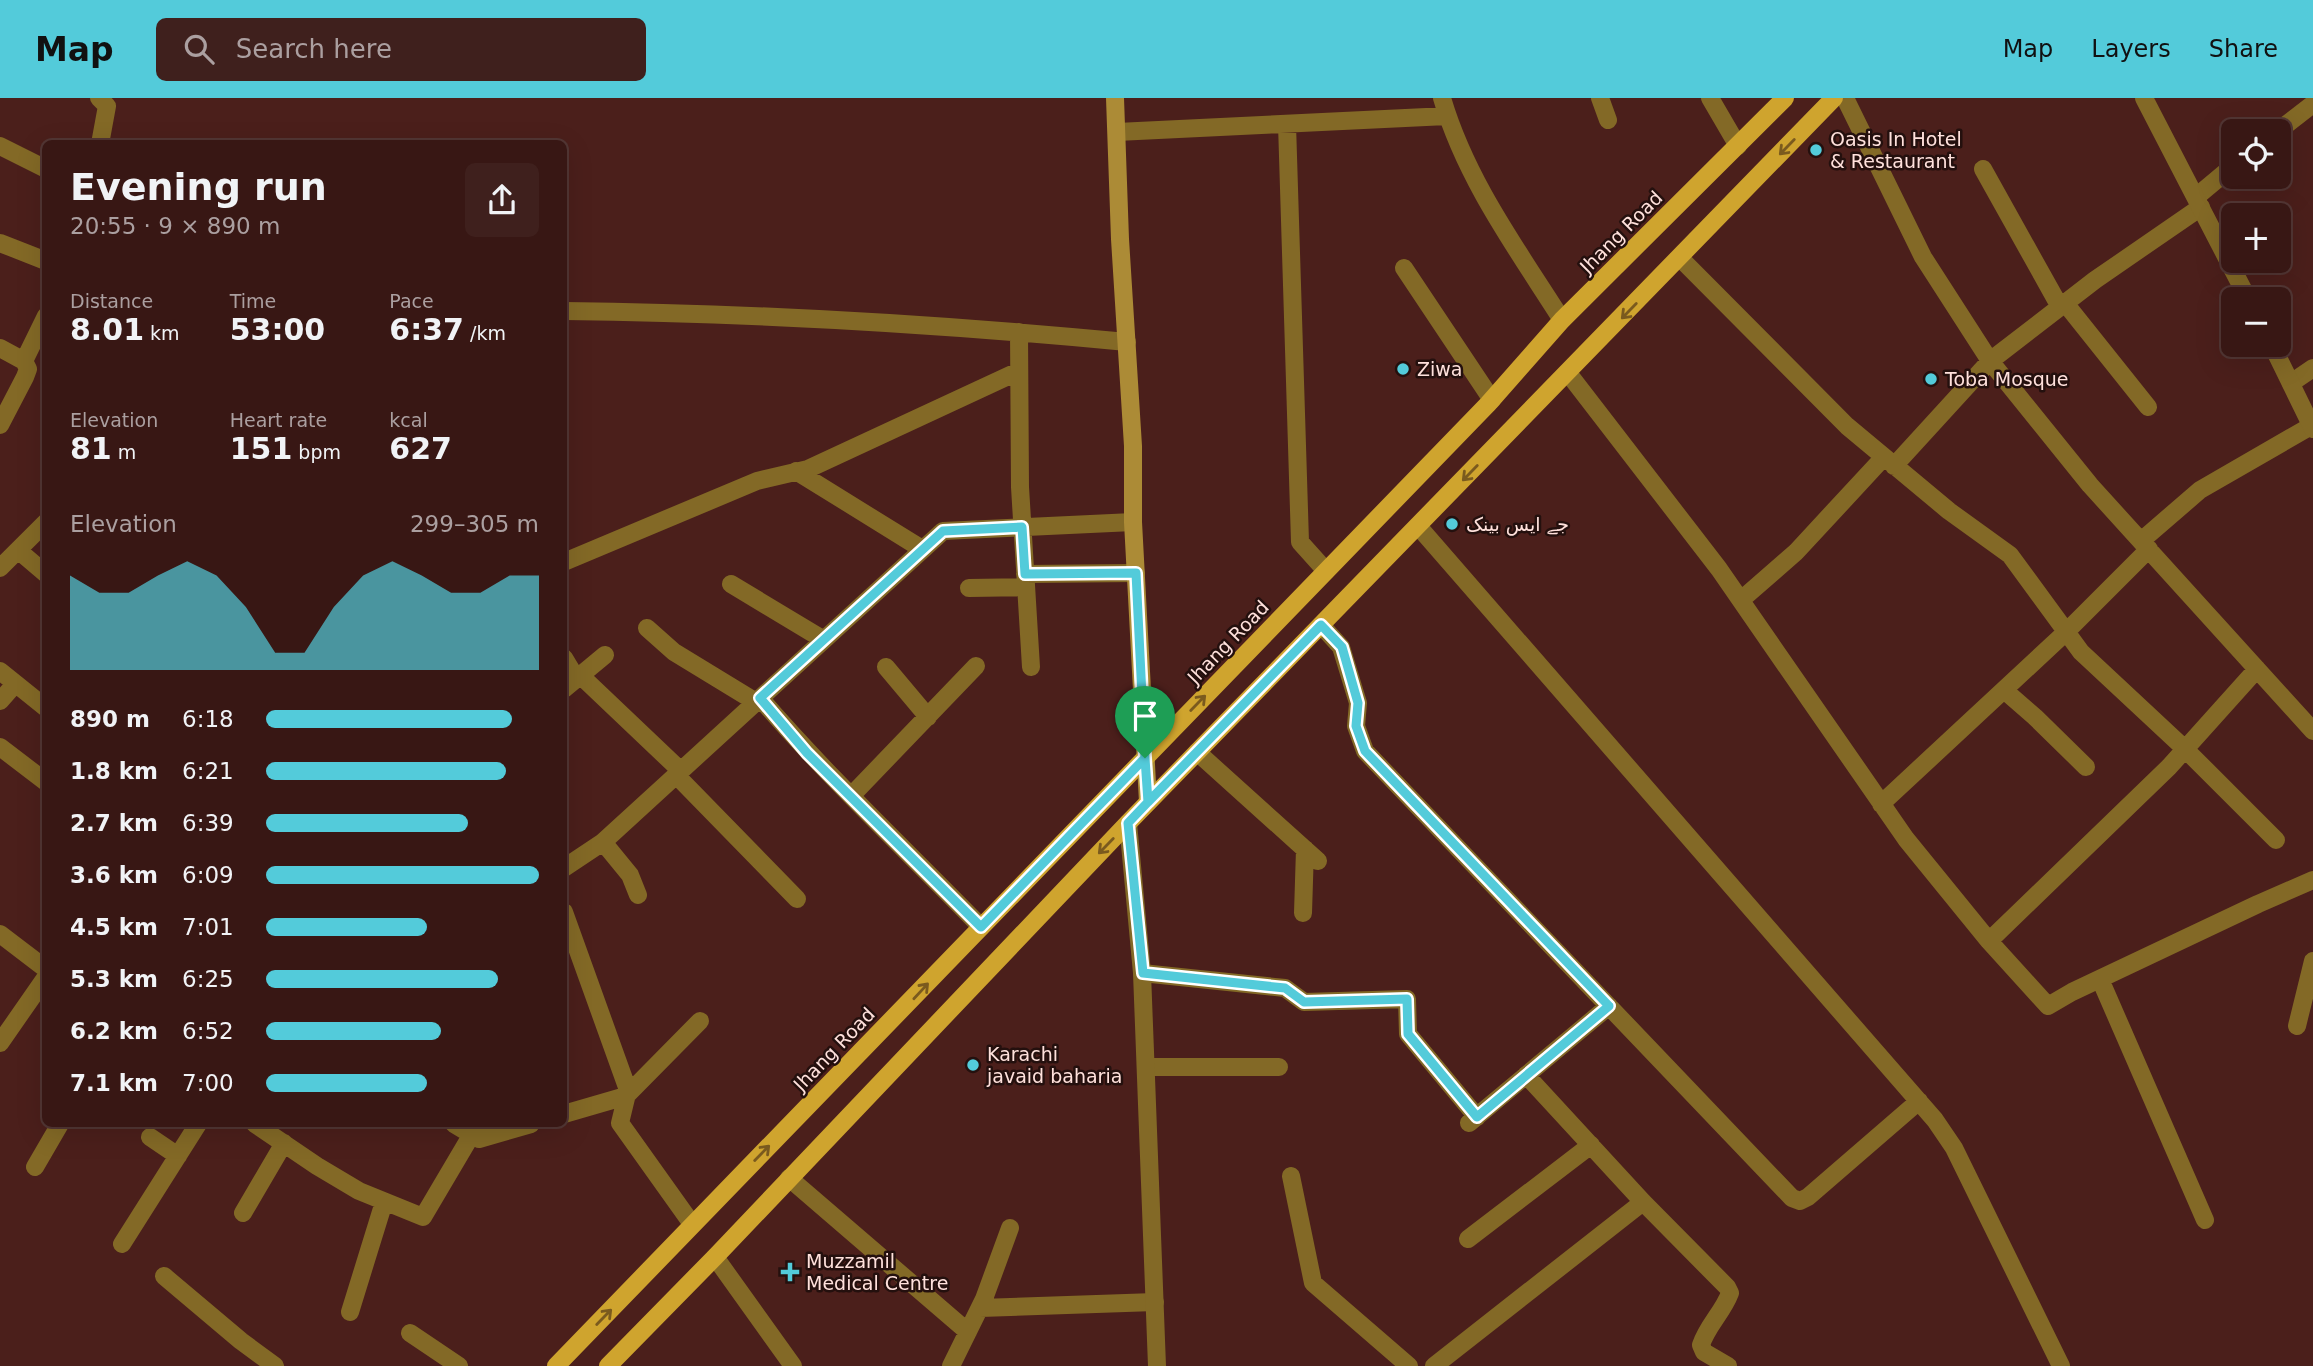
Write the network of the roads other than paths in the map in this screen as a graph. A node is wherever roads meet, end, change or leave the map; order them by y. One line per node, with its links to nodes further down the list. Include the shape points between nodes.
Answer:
1 (99, 98): 16 (street, via 107,106)
2 (1115, 98): 15 (main road)
3 (1441, 98): 11 (street)
4 (1600, 98): 12 (street)
5 (1710, 98): 18 (street)
6 (1785, 98): 18 (main road, Jhang Road)
7 (1835, 98): 24 (main road, one-way to 24)
8 (1845, 98): 37 (street, via 1923,257)
9 (2144, 98): 22 (street)
10 (2313, 104): 13 (street)
11 (1447, 117): 14 (street); 30 (street, via 1481,192)
12 (1608, 120)
13 (2291, 121)
14 (1287, 124): 15 (street); 58 (street, via 1300,542)
15 (1117, 132): 33 (main road)
16 (101, 140)
17 (0, 146): 19 (street)
18 (1738, 146): 30 (main road, Jhang Road)
19 (42, 167)
20 (1983, 169): 28 (street)
21 (2221, 179): 22 (street)
22 (2199, 202): 27 (street); 28 (street)
23 (0, 243): 25 (street)
24 (1679, 258): 40 (main road, one-way to 40); 46 (street, via 1847,426)
25 (42, 259)
26 (1404, 268): 42 (street)
27 (2242, 287)
28 (2062, 305): 37 (street); 43 (street)
29 (567, 311): 32 (street, via 678,312)
30 (1562, 320): 42 (main road, Jhang Road)
31 (42, 324): 36 (street)
32 (1019, 332): 33 (street); 39 (street)
33 (1127, 342): 48 (main road)
34 (0, 348): 36 (street)
35 (2278, 357): 41 (street)
36 (24, 361): 44 (street, via 25,377)
37 (1990, 361): 46 (street); 52 (street)
38 (2313, 368): 41 (street)
39 (1020, 371): 47 (street); 51 (street)
40 (1568, 373): 50 (main road, one-way to 50); 63 (street)
41 (2291, 383): 45 (street)
42 (1492, 400): 58 (main road, Jhang Road)
43 (2148, 407)
44 (0, 425)
45 (2312, 427): 52 (street, via 2200,490)
46 (1889, 461): 63 (street); 66 (street, via 2010,555)
47 (796, 471): 53 (street); 55 (street, via 757,481)
48 (1133, 522): 51 (street); 59 (main road)
49 (42, 526): 54 (street)
50 (1418, 526): 64 (main road); 117 (street)
51 (1022, 527): 53 (street, via 943,531); 60 (street)
52 (2145, 545): 66 (street); 72 (street)
53 (922, 549): 67 (street)
54 (19, 551): 56 (street); 57 (street)
55 (567, 561)
56 (0, 568)
57 (42, 571)
58 (1326, 571): 85 (main road, Jhang Road, one-way to 58)
59 (1136, 573): 60 (street); 85 (main road)
60 (1025, 580): 62 (street); 71 (street)
61 (731, 584): 67 (street)
62 (969, 588)
63 (1741, 600): 91 (street)
64 (1321, 625): 84 (main road); 109 (street, via 1342,647 1358,703 1356,726 1365,751)
65 (646, 628): 77 (street, via 674,652)
66 (2066, 632): 76 (street); 83 (street, via 2081,652)
67 (824, 639): 77 (street)
68 (605, 655): 74 (street)
69 (976, 666): 80 (street)
70 (886, 667): 80 (street)
71 (1031, 667)
72 (2257, 669): 81 (street); 83 (street)
73 (0, 671): 75 (street)
74 (573, 681): 87 (street)
75 (15, 684): 78 (street); 79 (street)
76 (2004, 690): 86 (street); 91 (street)
77 (758, 700): 87 (street); 89 (street)
78 (0, 701)
79 (42, 705)
80 (928, 716): 89 (street)
81 (2313, 731)
82 (0, 747): 88 (street)
83 (2186, 749): 93 (street); 103 (street)
84 (1197, 752): 90 (main road); 99 (street, via 1312,855)
85 (1145, 758): 90 (main road); 101 (main road, Jhang Road)
86 (2086, 767)
87 (678, 773): 94 (street); 98 (street)
88 (42, 779)
89 (852, 796): 101 (street)
90 (1148, 802): 92 (main road)
91 (1881, 804): 103 (street)
92 (1128, 823): 106 (street); 131 (main road, one-way to 131)
93 (2276, 840)
94 (603, 842): 95 (street); 97 (street, via 630,875)
95 (567, 866)
96 (2313, 880): 107 (street)
97 (638, 895)
98 (797, 900)
99 (1303, 913)
100 (567, 920): 116 (street, via 628,1090)
101 (981, 927): 136 (main road, Jhang Road, one-way to 101)
102 (0, 934): 105 (street)
103 (1989, 941): 107 (street, via 2048,1006)
104 (2313, 961): 111 (street)
105 (42, 966)
106 (1143, 973): 113 (street); 115 (street, via 1285,988 1304,1002 1407,999 1408,1034 1473,1120)
107 (2100, 979): 135 (street)
108 (42, 983): 112 (street)
109 (1609, 1006): 115 (street); 117 (street, via 1792,1198 1808,1197)
110 (700, 1021): 116 (street)
111 (2297, 1026)
112 (0, 1043)
113 (1147, 1067): 114 (street); 142 (street)
114 (1279, 1067)
115 (1526, 1075): 127 (street)
116 (626, 1096): 118 (street); 136 (street, via 620,1123)
117 (1919, 1101): 157 (street, via 1954,1148)
118 (567, 1113)
119 (58, 1127): 129 (street)
120 (196, 1127): 128 (street)
121 (260, 1127): 126 (street)
122 (459, 1127): 124 (street)
123 (494, 1129): 124 (street, via 479,1139)
124 (472, 1134): 132 (street, via 423,1217)
125 (150, 1137): 128 (street)
126 (284, 1143): 132 (street); 134 (street)
127 (1591, 1145): 133 (street); 138 (street)
128 (178, 1156): 139 (street)
129 (35, 1167)
130 (1291, 1176): 154 (street, via 1313,1283)
131 (789, 1178): 140 (main road); 146 (street)
132 (384, 1202): 144 (street)
133 (1643, 1202): 155 (street); 156 (street, via 1727,1287 1730,1293 1700,1345)
134 (243, 1213)
135 (2205, 1220)
136 (692, 1224): 149 (main road, Jhang Road, one-way to 136)
137 (1010, 1228): 143 (street)
138 (1468, 1239)
139 (122, 1244)
140 (715, 1257): 150 (main road); 151 (street)
141 (164, 1276): 147 (street)
142 (1155, 1302): 143 (street); 153 (street)
143 (980, 1308): 146 (street)
144 (349, 1312)
145 (410, 1332): 148 (street)
146 (968, 1332): 152 (street)
147 (275, 1366)
148 (459, 1366)
149 (556, 1366)
150 (608, 1366)
151 (793, 1366)
152 (951, 1366)
153 (1157, 1366)
154 (1409, 1366)
155 (1434, 1366)
156 (1728, 1366)
157 (2061, 1366)

